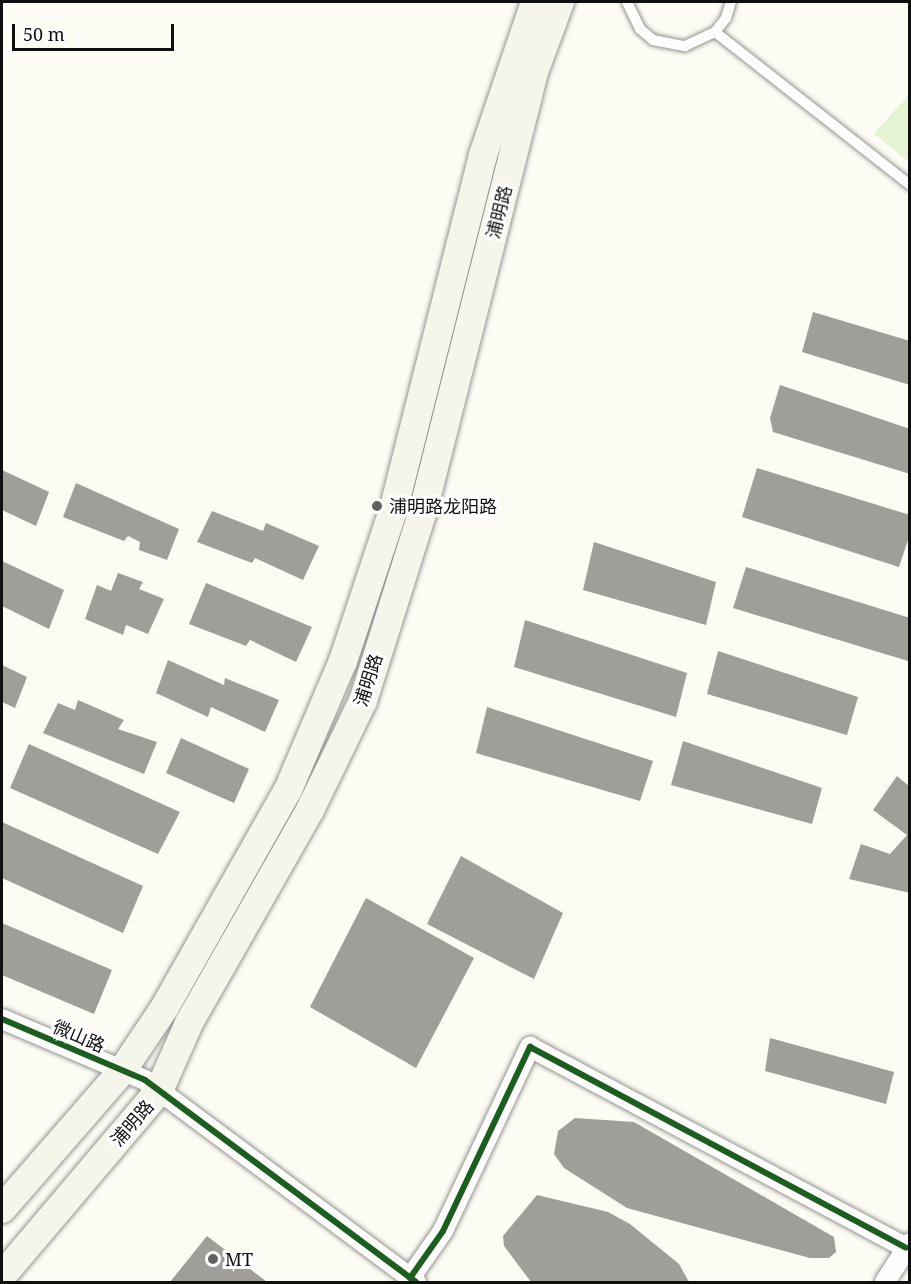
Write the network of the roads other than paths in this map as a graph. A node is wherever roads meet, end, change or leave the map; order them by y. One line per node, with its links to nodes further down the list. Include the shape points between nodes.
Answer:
1 (535, 2): 8 (main road, 浦明路, via 483,155 393,511 343,661 288,790 165,1007)
2 (560, 2): 8 (main road, 浦明路, via 534,72 423,511 363,701 310,810 189,1023)
3 (627, 2): 5 (lane, via 640,29 669,45 701,42)
4 (731, 2): 5 (lane, via 726,18)
5 (715, 32): 6 (lane)
6 (909, 185)
7 (2, 1019): 8 (street, 微山路)
8 (142, 1080): 9 (main road, 浦明路); 11 (main road, 浦明路); 12 (street, 微山路)
9 (2, 1209)
10 (908, 1246): 12 (street, via 530,1047 443,1231); 13 (street)
11 (2, 1276)
12 (413, 1280)
13 (885, 1282)

